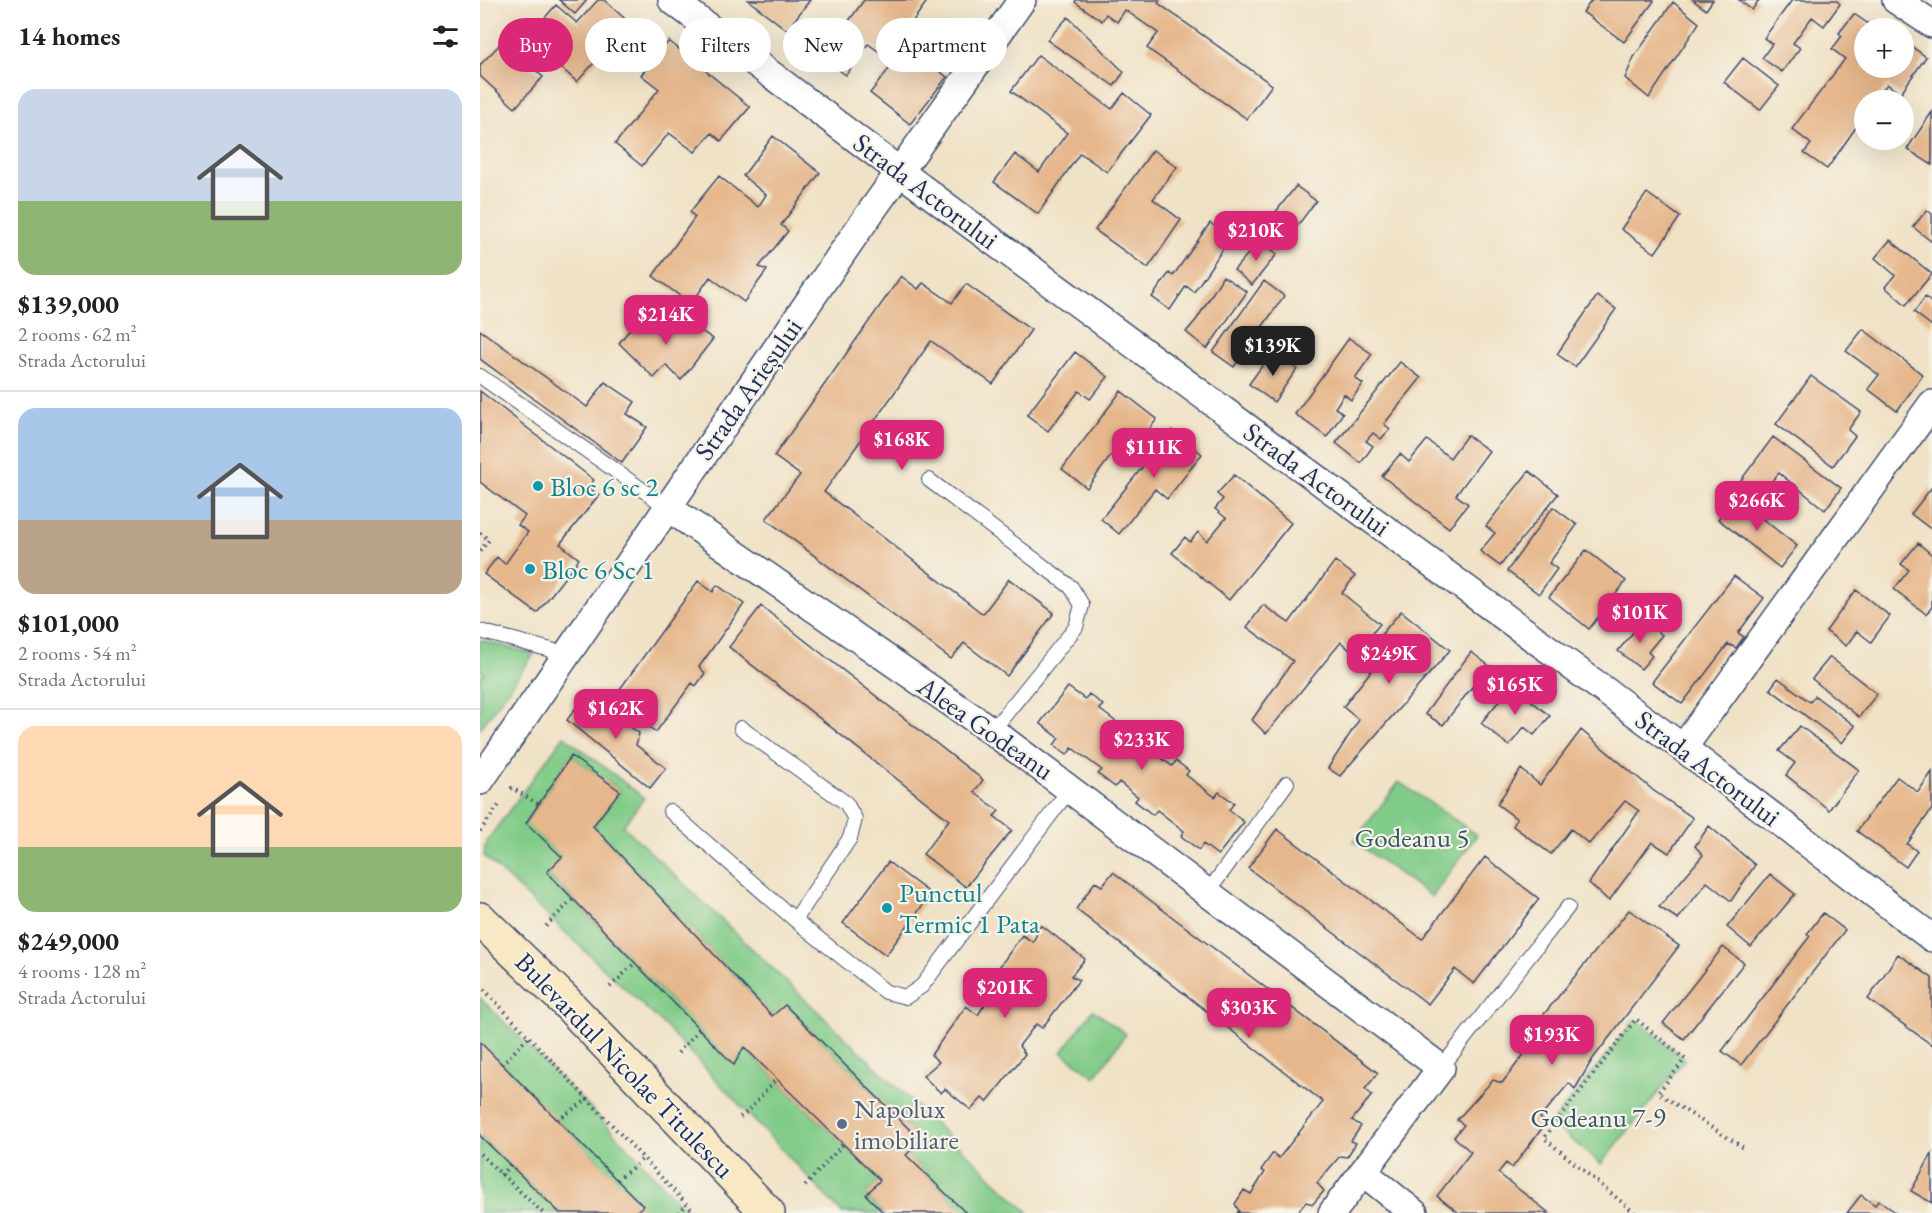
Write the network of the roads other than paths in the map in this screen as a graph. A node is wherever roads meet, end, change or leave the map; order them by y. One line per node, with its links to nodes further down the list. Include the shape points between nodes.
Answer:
1 (672, 0): 5 (street, Strada Actorului)
2 (1022, 0): 5 (street, Strada Arieșului)
3 (1896, 0): 4 (street)
4 (1932, 24)
5 (899, 172): 9 (street, Strada Arieșului); 14 (street, Strada Actorului)
6 (480, 376): 9 (lane)
7 (1932, 404): 14 (street)
8 (929, 480): 13 (lane, via 1071,587 1082,605 1076,627)
9 (667, 507): 11 (street, Strada Arieșului); 13 (street, Aleea Godeanu)
10 (480, 631): 11 (lane)
11 (566, 654): 15 (street, Strada Arieșului)
12 (741, 728): 22 (lane, via 846,804 855,819 850,838)
13 (992, 731): 17 (street, Aleea Godeanu)
14 (1683, 748): 23 (street, Strada Actorului)
15 (480, 781)
16 (1287, 783): 19 (lane)
17 (1070, 789): 19 (street, Aleea Godeanu); 22 (lane, via 922,986 906,997 886,992)
18 (670, 811): 22 (lane)
19 (1208, 892): 24 (street, Aleea Godeanu)
20 (1568, 907): 24 (lane)
21 (480, 919): 26 (main road, Bulevardul Nicolae Titulescu, via 572,1007)
22 (795, 920)
23 (1932, 938)
24 (1441, 1068): 25 (street)
25 (1363, 1172): 27 (street); 28 (street)
26 (768, 1213)
27 (1332, 1213)
28 (1414, 1213)

